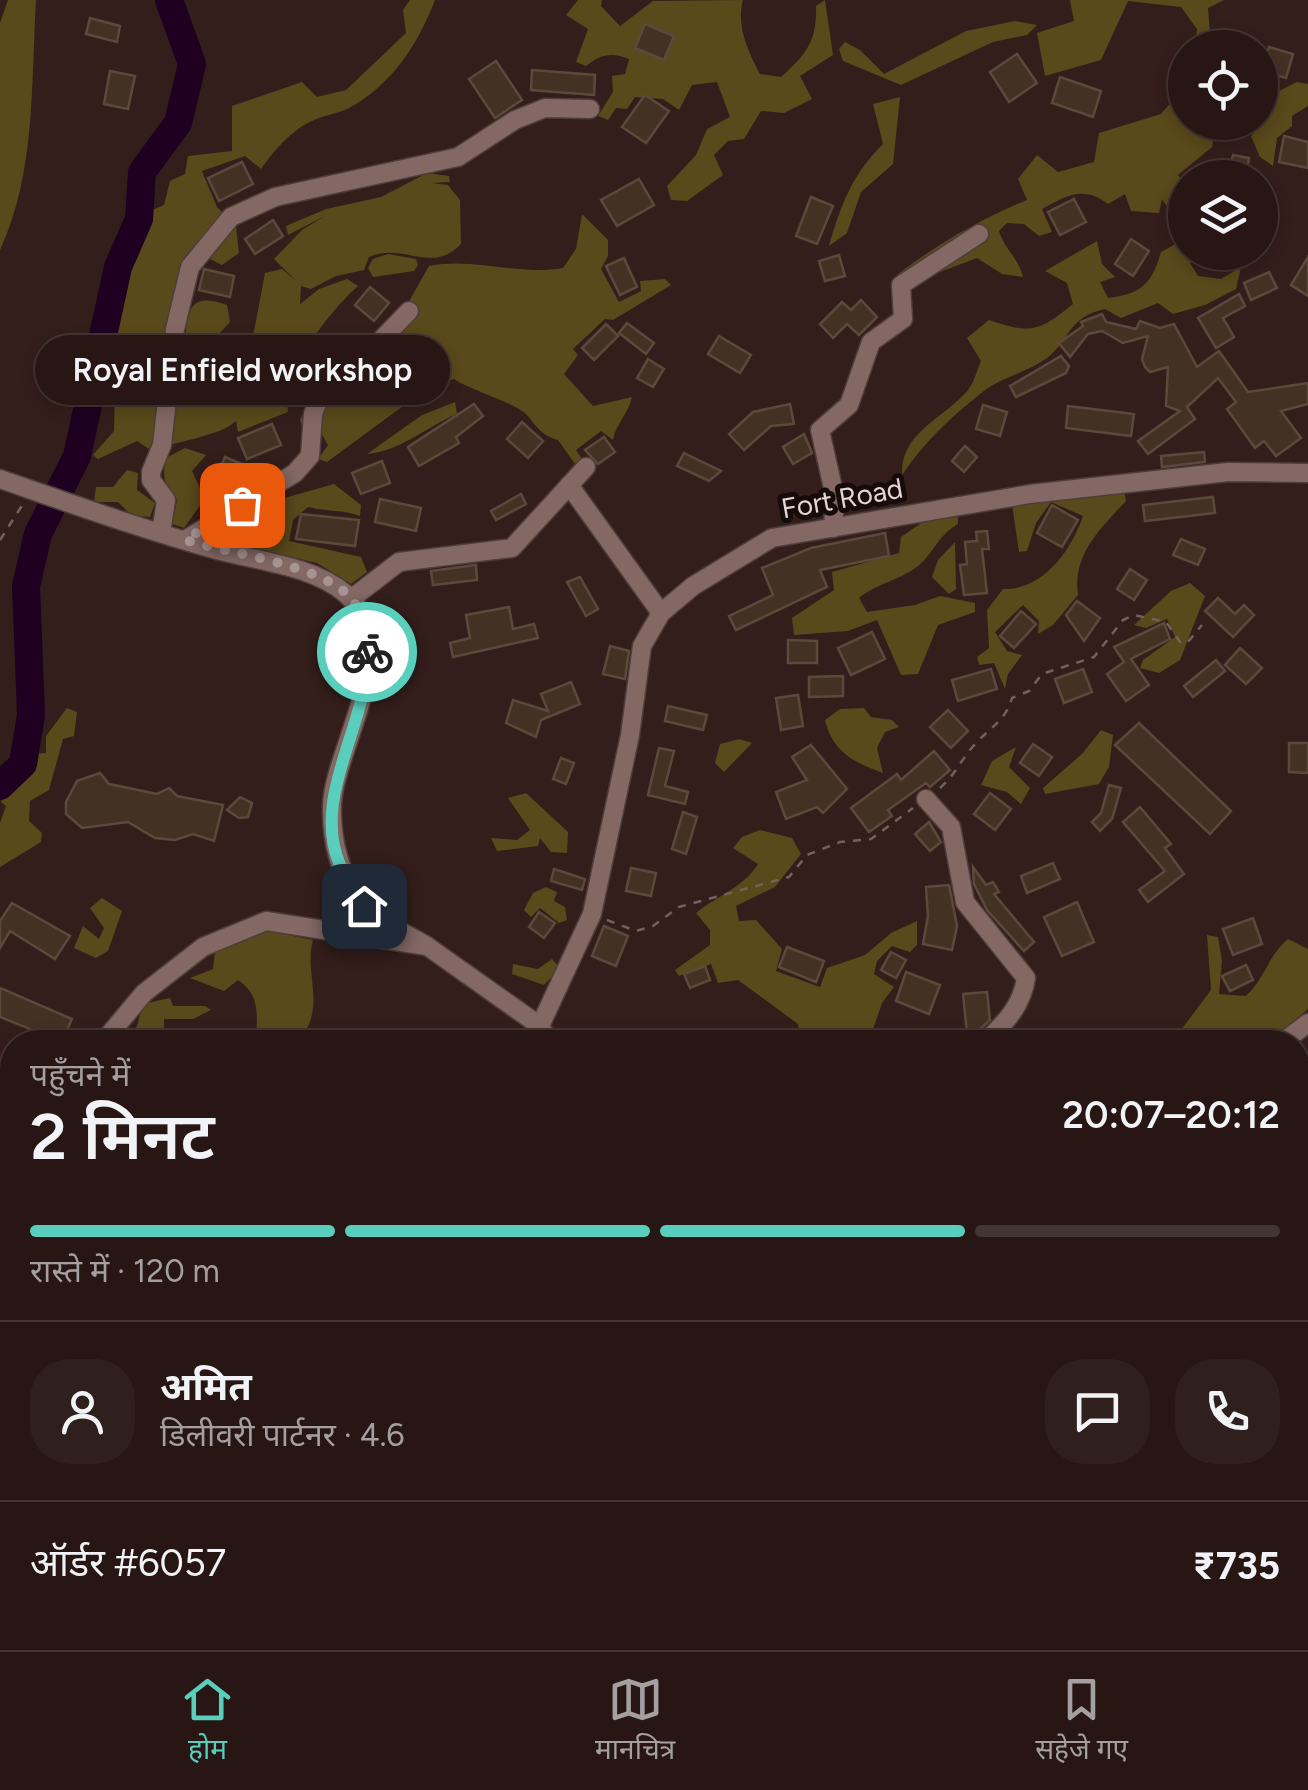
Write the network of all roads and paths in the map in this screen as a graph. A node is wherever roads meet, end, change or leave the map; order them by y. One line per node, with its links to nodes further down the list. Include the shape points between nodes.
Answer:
1 (590, 109): 10 (street, via 545,108 458,157 275,197 231,218 190,266 175,330 162,445 151,472 166,500)
2 (979, 234): 9 (street, via 901,285 903,319 871,342 849,405 820,430 835,498)
3 (409, 312): 12 (street, via 321,393 310,456 295,474)
4 (586, 467): 7 (street)
5 (1308, 473): 9 (street, Fort Road, via 1228,472 1030,494)
6 (0, 479): 8 (street)
7 (569, 485): 13 (street, via 512,548 398,562); 14 (street)
8 (37, 492): 10 (street); 11 (path)
9 (833, 528): 14 (street, Fort Road, via 772,538)
10 (162, 533): 12 (street)
11 (0, 540)
12 (185, 540): 13 (street, via 328,582)
13 (351, 599): 18 (street, via 366,630 368,672 332,803 338,863 364,906)
14 (661, 612): 17 (street, Fort Road, via 642,646)
15 (1202, 625): 16 (path, via 1181,643 1166,622 1134,615 1123,620 1094,658 1042,674 1029,692 1012,698 1008,714)
16 (926, 799): 17 (path, via 872,839 806,855 789,877 678,907 653,926 636,931); 22 (street, via 951,828 966,902 1026,978 1023,996)
17 (592, 914): 21 (street, Fort Road)
18 (427, 946): 19 (street, via 266,921 202,947 144,993); 20 (street)
19 (113, 1030)
20 (539, 1030)
21 (546, 1030)
22 (998, 1030)

